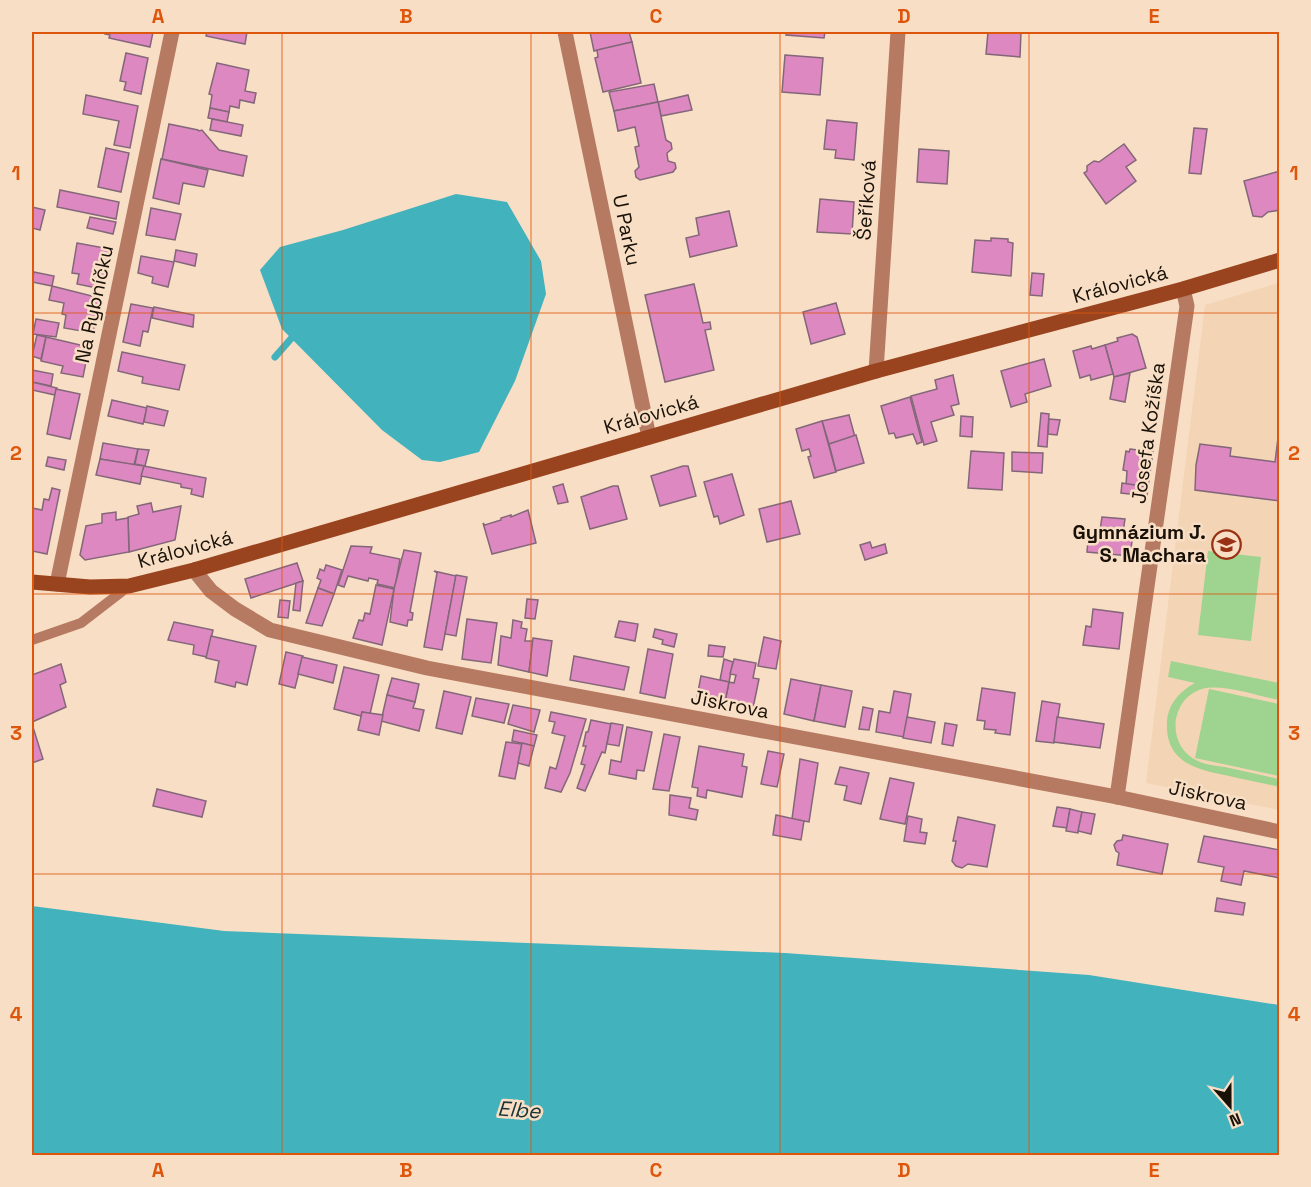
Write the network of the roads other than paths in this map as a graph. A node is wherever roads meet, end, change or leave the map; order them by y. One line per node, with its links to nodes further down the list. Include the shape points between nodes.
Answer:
1 (172, 32): 10 (street, Na Rybníčku)
2 (564, 32): 7 (street, U Parku)
3 (898, 32): 6 (street, Šeříková)
4 (1280, 260): 5 (main road, Královická)
5 (1183, 289): 6 (main road, Královická); 13 (street, Josefa Kožíška, via 1187,306)
6 (876, 371): 7 (main road, Královická)
7 (649, 437): 8 (main road, Královická)
8 (194, 570): 11 (main road, Královická); 13 (street, Jiskrova, via 211,591 270,630 427,668)
9 (32, 582): 10 (main road, Královická)
10 (57, 584): 11 (main road, Královická)
11 (129, 586): 12 (lane, via 81,622)
12 (32, 640)
13 (1116, 798): 14 (street, Jiskrova)
14 (1280, 832)

